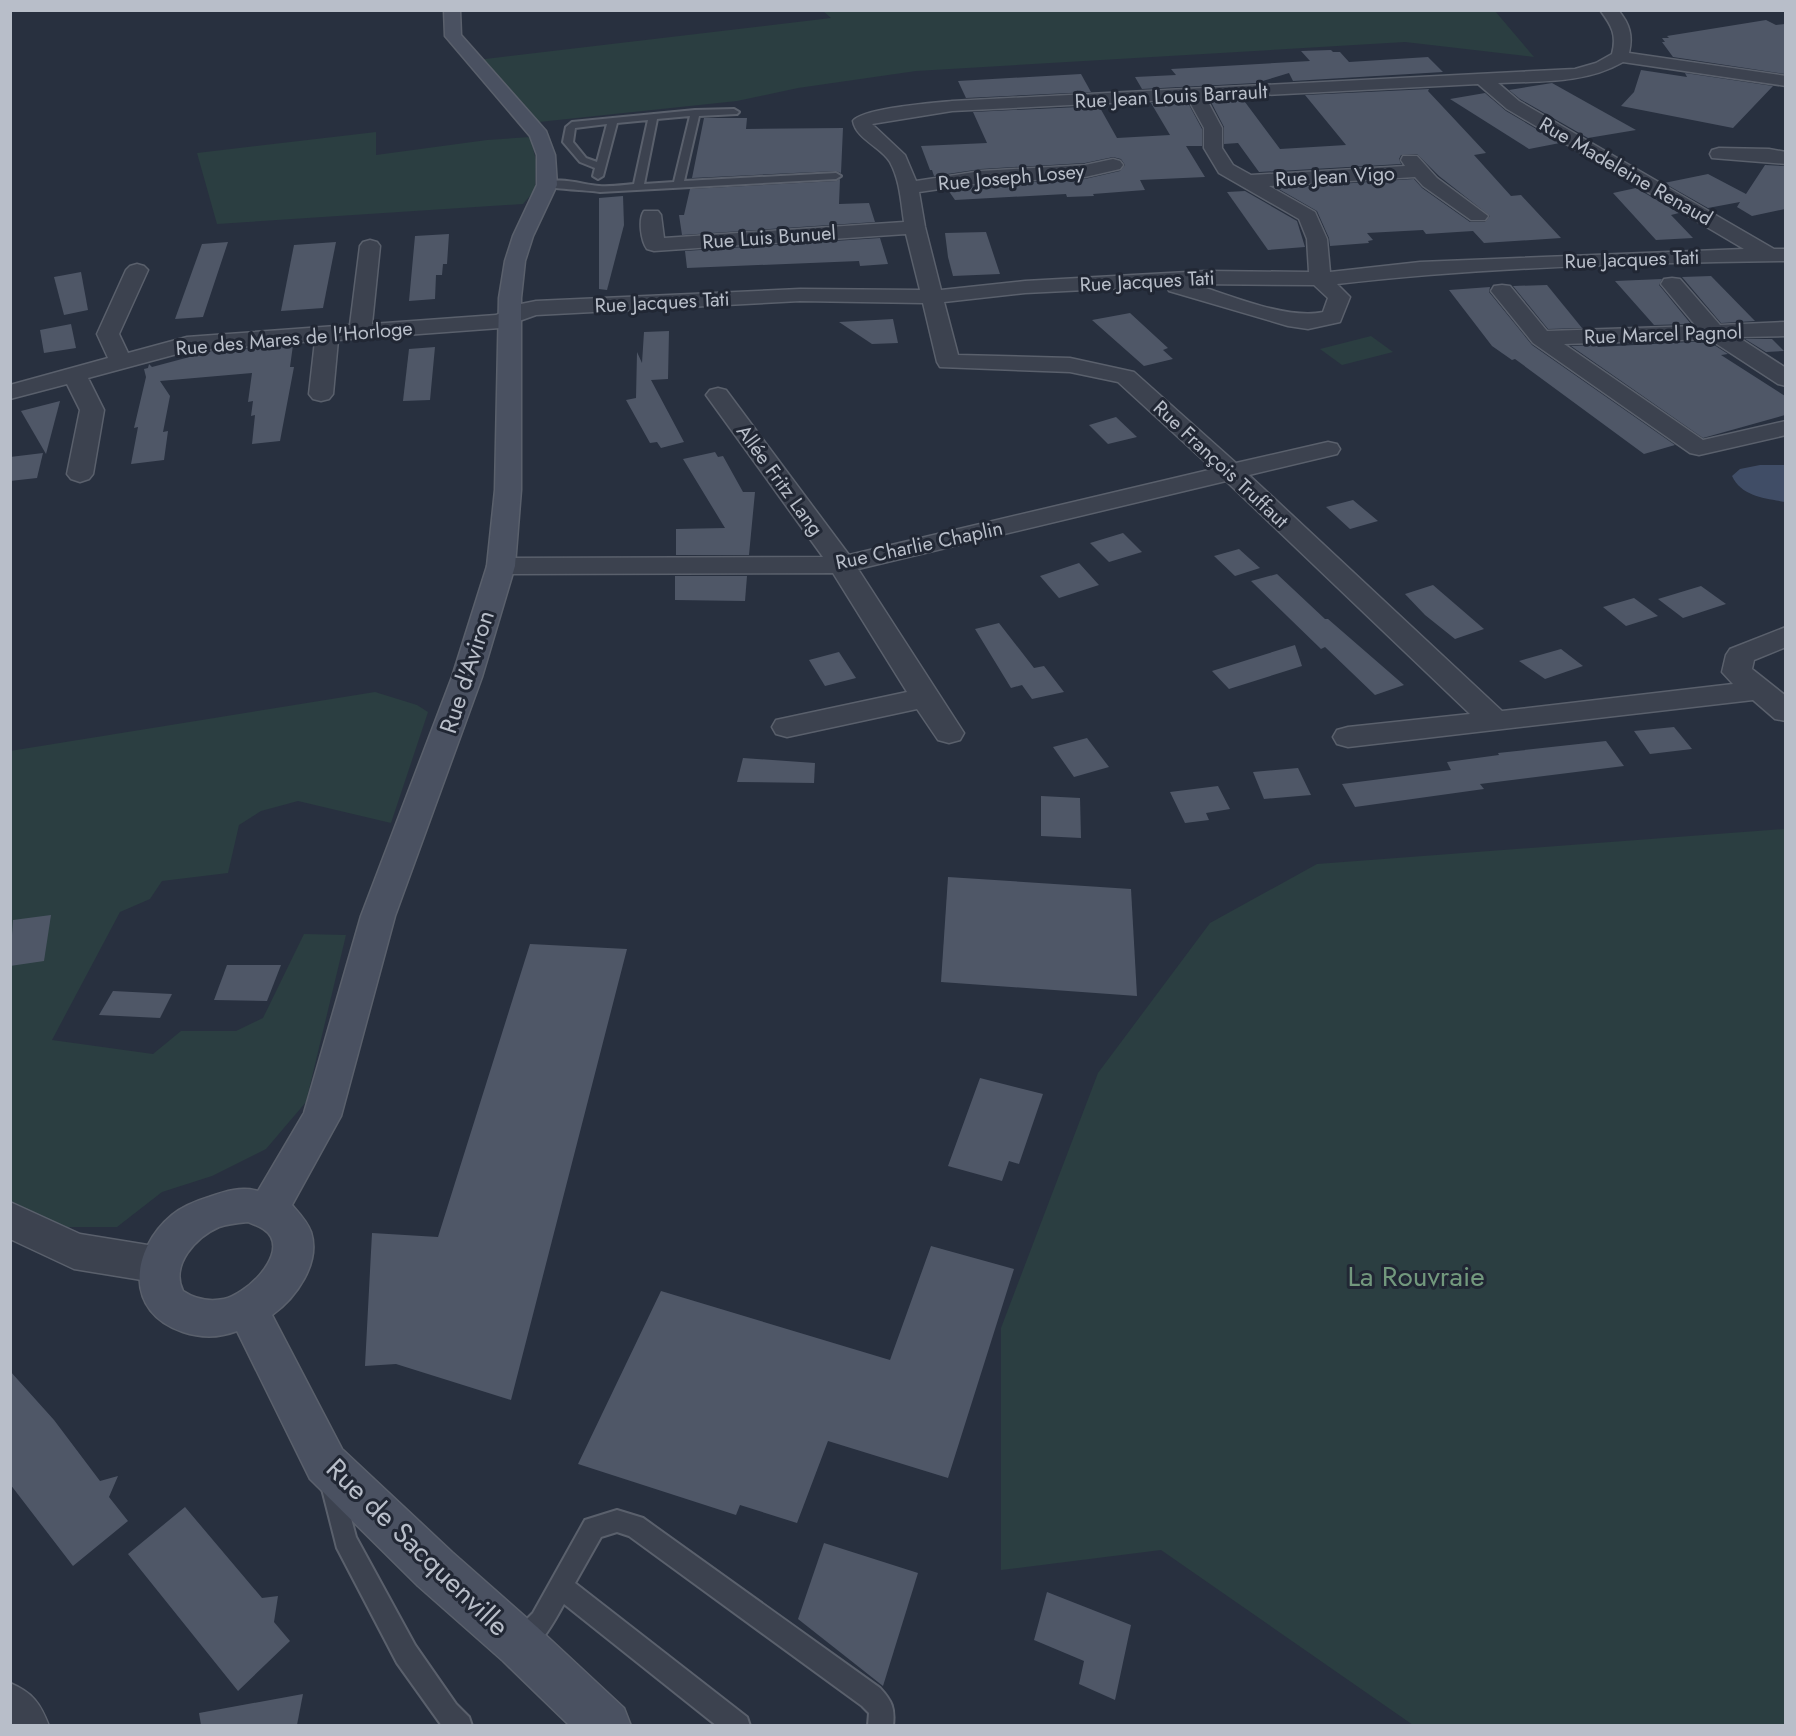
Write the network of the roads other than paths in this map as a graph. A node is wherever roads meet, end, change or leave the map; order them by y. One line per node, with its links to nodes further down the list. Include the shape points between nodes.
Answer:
1 (452, 10): 17 (street, Rue d'Aviron, via 453,36 539,135 546,155)
2 (1608, 10): 3 (street, via 1623,30)
3 (1620, 57): 4 (street, Rue Jean Louis Barrault, via 1575,74); 5 (street)
4 (1484, 80): 6 (street, Rue Jean Louis Barrault); 26 (street, Rue Madeleine Renaud, via 1514,105)
5 (1785, 81)
6 (1195, 95): 16 (street, via 1213,128 1213,148 1226,169); 21 (street, Rue Jean Louis Barrault, via 952,106 862,122 898,159)
7 (734, 112): 8 (lane)
8 (694, 113): 9 (lane); 19 (lane)
9 (653, 117): 10 (lane); 20 (lane)
10 (613, 120): 14 (lane); 14 (lane, via 571,127 568,142 583,160)
11 (1719, 154): 12 (street)
12 (1785, 158)
13 (1113, 165): 21 (street, Rue Joseph Losey)
14 (600, 167): 18 (lane, via 596,181)
15 (836, 176): 19 (lane)
16 (1251, 181): 23 (street, Rue Jean Vigo, via 1415,166 1430,182); 28 (street, via 1308,216 1317,239)
17 (547, 185): 18 (lane); 33 (street, Rue d'Aviron, via 515,261)
18 (574, 185): 20 (lane, via 600,189)
19 (678, 186): 20 (lane)
20 (638, 187)
21 (909, 188): 24 (street, Rue Jean Louis Barrault)
22 (651, 215): 24 (street, Rue Luis Bunuel, via 654,245)
23 (1478, 216)
24 (915, 227): 32 (street, Rue Jean Louis Barrault)
25 (370, 246): 35 (street)
26 (1778, 255): 28 (street, Rue Jacques Tati, via 1420,268)
27 (137, 270): 39 (street, via 108,334)
28 (1320, 279): 29 (street, Rue Jacques Tati); 29 (street, via 1339,297 1332,317 1308,322 1253,310)
29 (1160, 280): 32 (street, Rue Jacques Tati)
30 (1672, 284): 36 (street)
31 (1502, 291): 38 (street)
32 (932, 297): 33 (street, Rue Jacques Tati, via 766,296 536,308); 47 (street, Rue François Truffaut, via 948,362 1070,365 1126,376)
33 (511, 317): 35 (street, Rue des Mares de l'Horloge); 50 (street, Rue d'Aviron, via 508,490)
34 (1785, 329): 36 (street, Rue Marcel Pagnol)
35 (360, 331): 37 (street, Rue des Mares de l'Horloge)
36 (1714, 332): 38 (street, Rue Marcel Pagnol); 41 (street)
37 (327, 334): 39 (street, Rue des Mares de l'Horloge, via 187,344); 43 (street)
38 (1541, 338): 45 (street, via 1699,448)
39 (121, 361): 40 (street, Rue des Mares de l'Horloge)
40 (75, 375): 42 (street, Rue des Mares de l'Horloge); 48 (street, via 92,410)
41 (1785, 379)
42 (10, 392)
43 (321, 394)
44 (718, 395): 49 (street, Allée Fritz Lang)
45 (1785, 428)
46 (1329, 449): 47 (street, Rue Charlie Chaplin)
47 (1231, 472): 49 (street, Rue Charlie Chaplin); 55 (street, Rue François Truffaut)
48 (80, 474)
49 (842, 565): 50 (street, Rue Charlie Chaplin); 53 (street, Allée Fritz Lang)
50 (501, 566): 59 (street, Rue d'Aviron, via 467,677 378,916 322,1116)
51 (1785, 636): 52 (street, via 1740,654 1737,672)
52 (1757, 690): 54 (street); 55 (street)
53 (924, 698): 56 (street); 57 (street, Allée Fritz Lang)
54 (1785, 712)
55 (1495, 721): 58 (street)
56 (787, 727)
57 (949, 733)
58 (1348, 737)
59 (269, 1209): 61 (street, via 249,1205 227,1207 204,1215 184,1228 169,1245); 62 (street, via 283,1219 292,1233 294,1250 278,1286)
60 (10, 1219): 61 (street, via 74,1251)
61 (160, 1264): 62 (street, via 158,1283 164,1299 177,1312 220,1320)
62 (248, 1311): 63 (street, Rue de Sacquenville)
63 (326, 1464): 65 (street, Rue de Sacquenville); 69 (lane, via 345,1540 406,1654 447,1713)
64 (561, 1587): 65 (lane, via 541,1621); 70 (lane); 71 (lane, via 594,1528 617,1521 635,1526 871,1697 882,1709)
65 (520, 1644): 67 (street, Rue de Sacquenville)
66 (10, 1708): 68 (street)
67 (594, 1722)
68 (24, 1725)
69 (460, 1725)
70 (738, 1725)
71 (880, 1725)

